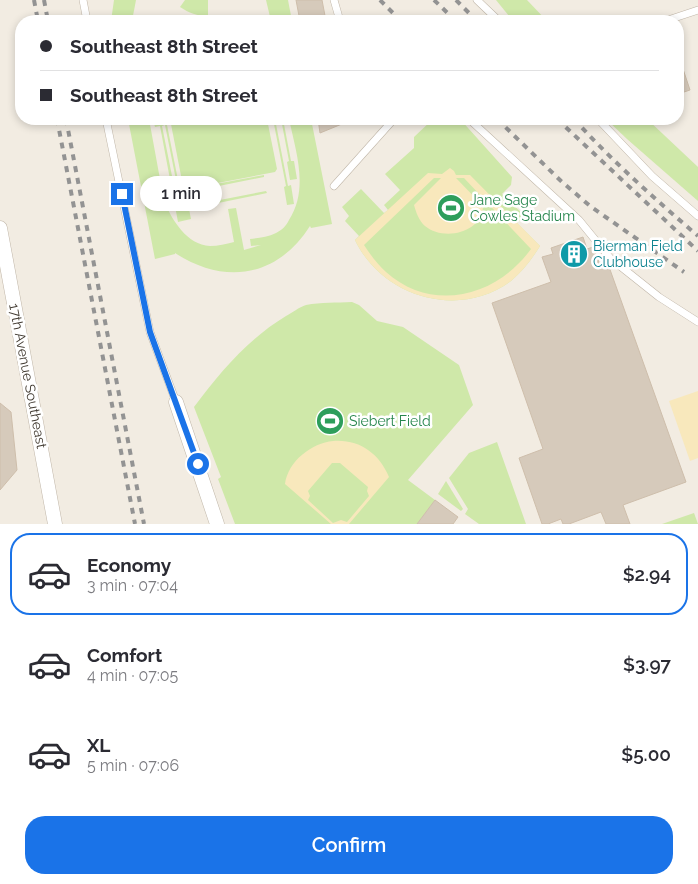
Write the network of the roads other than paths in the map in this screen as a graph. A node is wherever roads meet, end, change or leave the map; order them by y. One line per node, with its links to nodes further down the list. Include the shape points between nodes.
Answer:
1 (83, 0): 5 (lane)
2 (334, 0): 6 (lane)
3 (477, 0): 7 (lane)
4 (698, 10): 8 (lane)
5 (86, 15)
6 (338, 15)
7 (493, 15)
8 (683, 15)
9 (107, 125): 17 (lane, via 150,332)
10 (389, 125): 13 (lane)
11 (476, 125): 16 (lane, via 579,220 610,258 659,297)
12 (604, 125): 14 (lane, via 652,176)
13 (334, 186)
14 (698, 216)
15 (0, 228): 18 (street, 17th Avenue Southeast)
16 (698, 322)
17 (176, 402): 19 (street)
18 (56, 524)
19 (217, 524)

